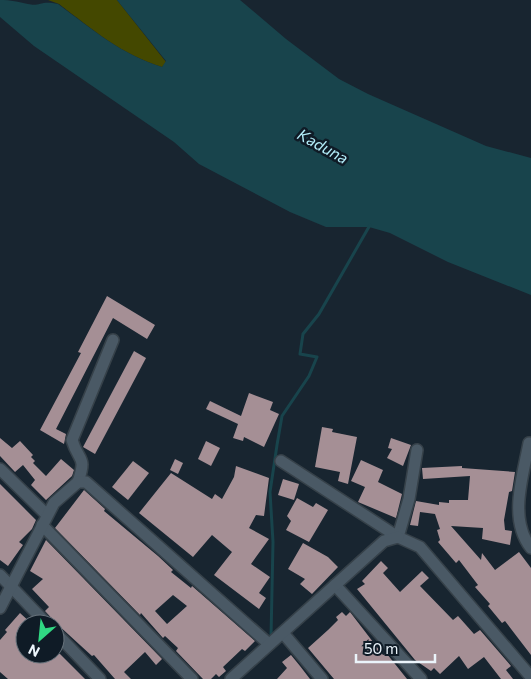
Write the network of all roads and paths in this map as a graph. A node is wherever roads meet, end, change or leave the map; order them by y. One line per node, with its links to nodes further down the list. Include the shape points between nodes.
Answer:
1 (112, 340): 6 (street, via 72,440 83,460)
2 (529, 443): 9 (street, via 518,522)
3 (417, 450): 8 (street, via 409,499)
4 (281, 461): 8 (street)
5 (0, 469): 7 (street)
6 (78, 482): 7 (street, via 54,503); 17 (street, via 86,482)
7 (44, 520): 12 (street); 20 (street)
8 (398, 536): 11 (street, via 384,541); 18 (street, via 420,547)
9 (531, 548)
10 (0, 575): 12 (street)
11 (335, 585): 15 (street); 23 (street)
12 (10, 586): 13 (street); 14 (street)
13 (0, 608)
14 (37, 614)
15 (283, 633): 17 (street); 22 (street)
16 (65, 642): 19 (street)
17 (269, 644): 21 (street)
18 (531, 678)
19 (100, 679)
20 (192, 679)
21 (231, 679)
22 (322, 679)
23 (421, 679)

